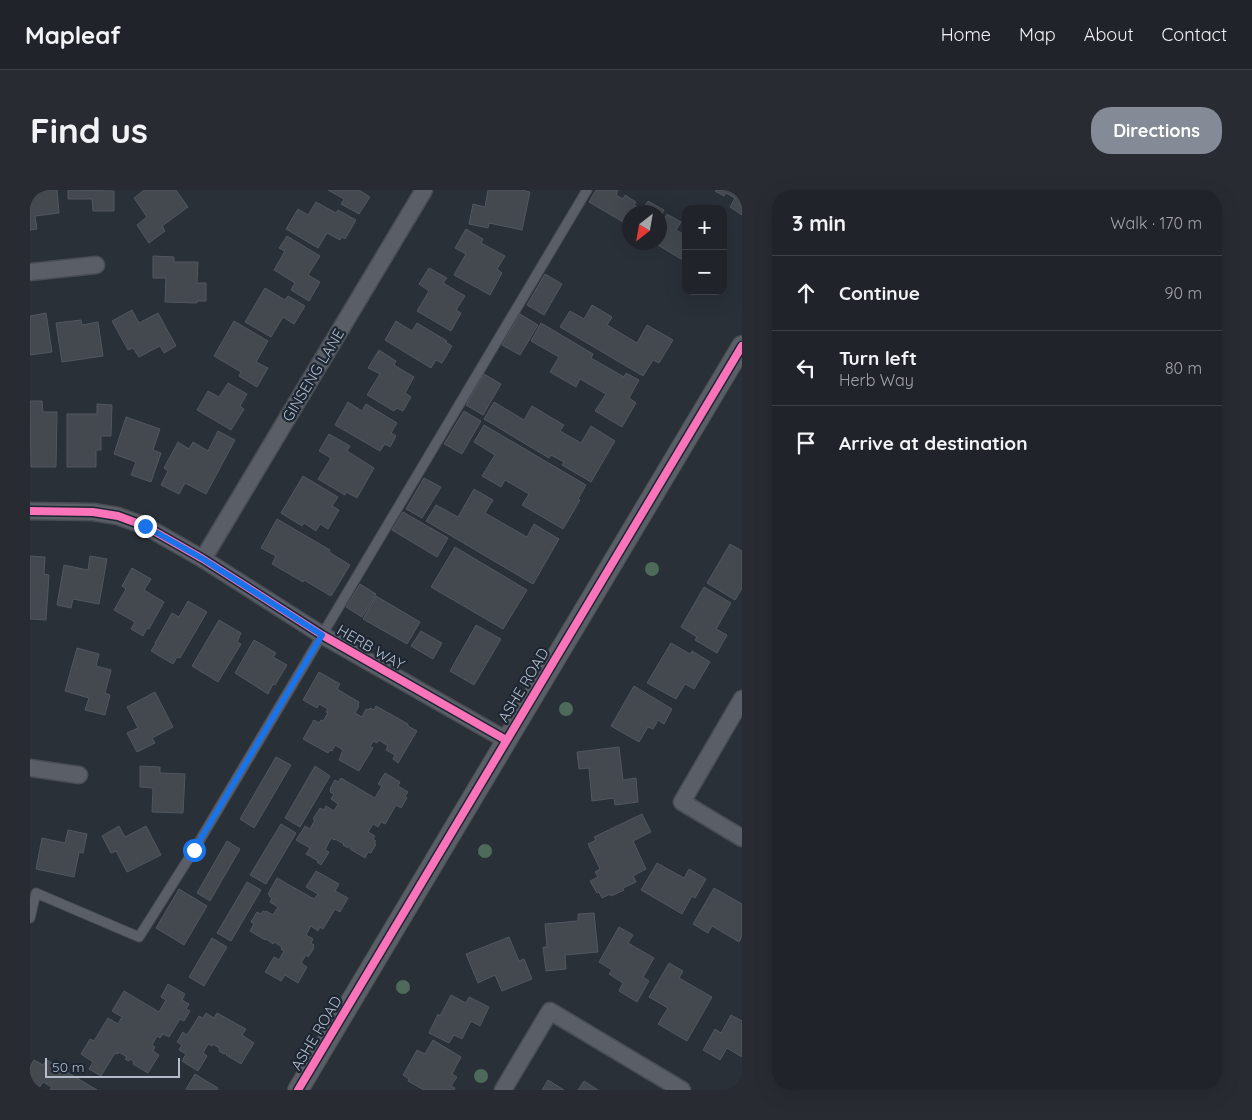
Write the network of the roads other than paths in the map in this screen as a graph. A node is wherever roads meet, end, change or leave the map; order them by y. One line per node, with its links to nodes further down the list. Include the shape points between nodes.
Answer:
1 (424, 190): 7 (street, GINSENG LANE)
2 (587, 190): 8 (lane)
3 (96, 266): 4 (street)
4 (30, 272)
5 (742, 346): 10 (street, ASHE ROAD)
6 (30, 511): 7 (street, HERB WAY, via 93,512 118,516 145,526)
7 (203, 559): 8 (street, HERB WAY)
8 (322, 635): 10 (street, HERB WAY); 14 (lane, via 139,937 36,894)
9 (742, 699): 13 (street, via 682,802)
10 (506, 740): 15 (street, ASHE ROAD)
11 (30, 768): 12 (street)
12 (79, 775)
13 (742, 838)
14 (30, 918)
15 (298, 1090)
16 (503, 1090): 17 (street, via 550,1011)
17 (682, 1090)

